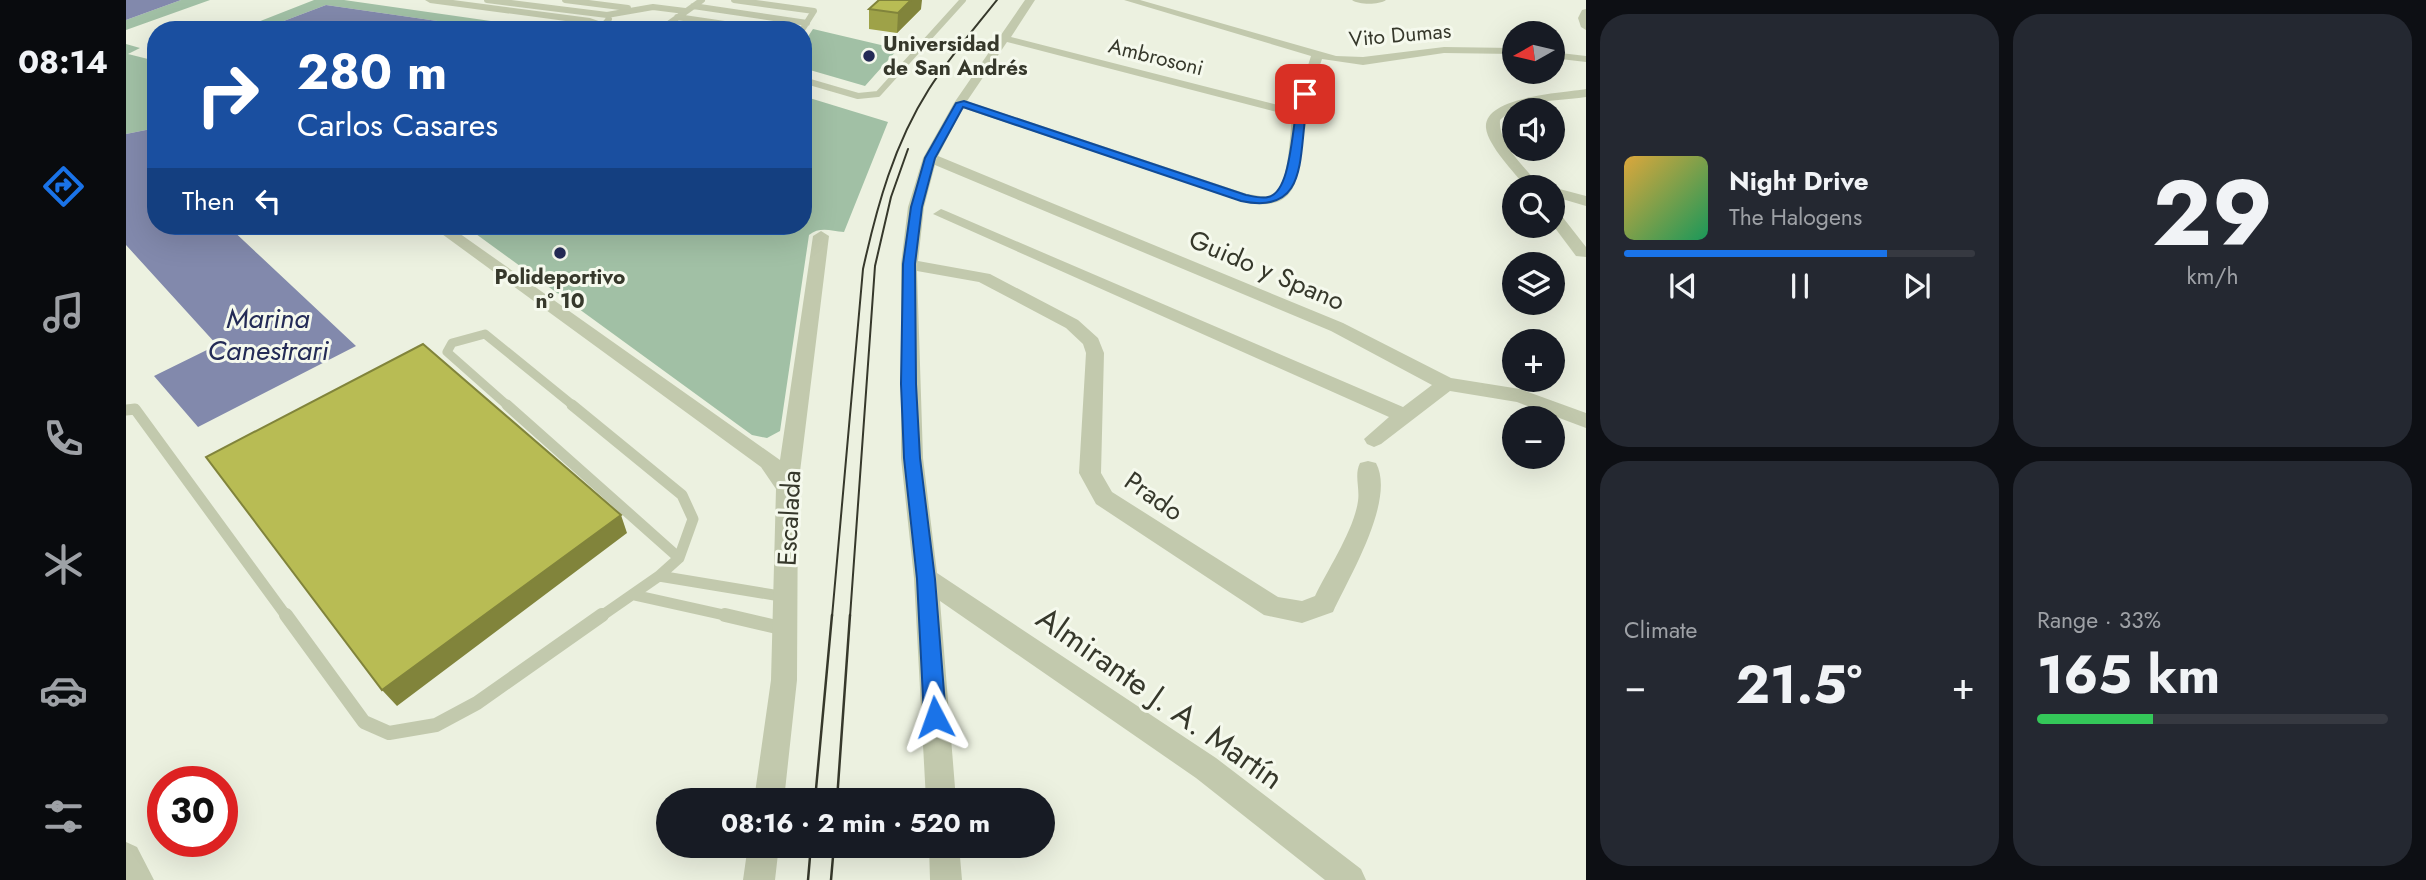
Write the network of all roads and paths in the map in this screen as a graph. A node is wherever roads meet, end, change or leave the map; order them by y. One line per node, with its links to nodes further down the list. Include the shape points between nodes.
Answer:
1 (430, 0): 16 (street)
2 (487, 0): 17 (lane)
3 (565, 0): 12 (lane)
4 (702, 0): 11 (lane)
5 (734, 0): 22 (lane, via 814,11)
6 (963, 0): 29 (lane, via 878,94 858,96)
7 (1030, 0): 24 (street)
8 (1129, 0): 26 (street, Vito Dumas)
9 (1357, 0): 10 (street)
10 (1378, 0)
11 (692, 6): 13 (lane); 21 (lane)
12 (638, 9): 13 (lane); 18 (lane)
13 (685, 11): 15 (lane)
14 (1586, 12): 23 (street)
15 (677, 17): 19 (lane); 20 (lane)
16 (590, 21)
17 (590, 21)
18 (612, 21)
19 (671, 21)
20 (704, 21)
21 (793, 21)
22 (808, 21)
23 (1586, 27)
24 (1003, 38): 32 (street); 34 (street, Ambrosoni)
25 (1502, 51): 26 (street, Vito Dumas, via 1444,50 1363,61)
26 (1317, 56): 34 (street)
27 (1565, 57): 28 (street)
28 (1586, 60)
29 (812, 83)
30 (1586, 93): 31 (street)
31 (1558, 97): 33 (street); 36 (street, via 1519,104 1494,118 1497,136)
32 (960, 103): 34 (street, via 1245,198 1269,201 1282,195 1292,178); 35 (street)
33 (1586, 108)
34 (1299, 114)
35 (930, 158): 44 (street, via 916,207); 45 (street, Guido y Spano, via 1337,327)
36 (1526, 175)
37 (1565, 195): 38 (street)
38 (1586, 201)
39 (941, 214): 47 (street)
40 (1565, 230): 43 (street)
41 (452, 235): 51 (street, via 769,461)
42 (821, 236): 51 (street, Escalada)
43 (1582, 253)
44 (909, 264): 50 (street, Prado, via 984,278 1082,333 1095,353 1090,473 1104,498 1273,607 1302,612 1324,604 1363,521 1369,501); 54 (street, via 912,458)
45 (1446, 384): 47 (street); 48 (street, Guido y Spano, via 1520,397)
46 (126, 410): 55 (lane, via 135,409 364,722 389,733 436,726 477,703)
47 (1403, 415): 49 (street)
48 (1586, 421)
49 (1374, 439)
50 (1368, 469)
51 (788, 488): 56 (street, Escalada)
52 (679, 558): 52 (lane, via 693,519 682,495 485,334 452,342 447,352); 53 (lane)
53 (659, 576): 55 (lane); 56 (lane)
54 (926, 579): 59 (street); 66 (street, Almirante J. A. Martín, via 1206,768)
55 (634, 595): 57 (lane)
56 (786, 597): 57 (street, Escalada)
57 (785, 629): 58 (street, Escalada, via 784,680)
58 (770, 788)
59 (940, 788)
60 (126, 858): 63 (street)
61 (763, 858): 64 (street)
62 (945, 858): 65 (street)
63 (138, 880)
64 (760, 880)
65 (946, 880)
66 (1350, 880)

